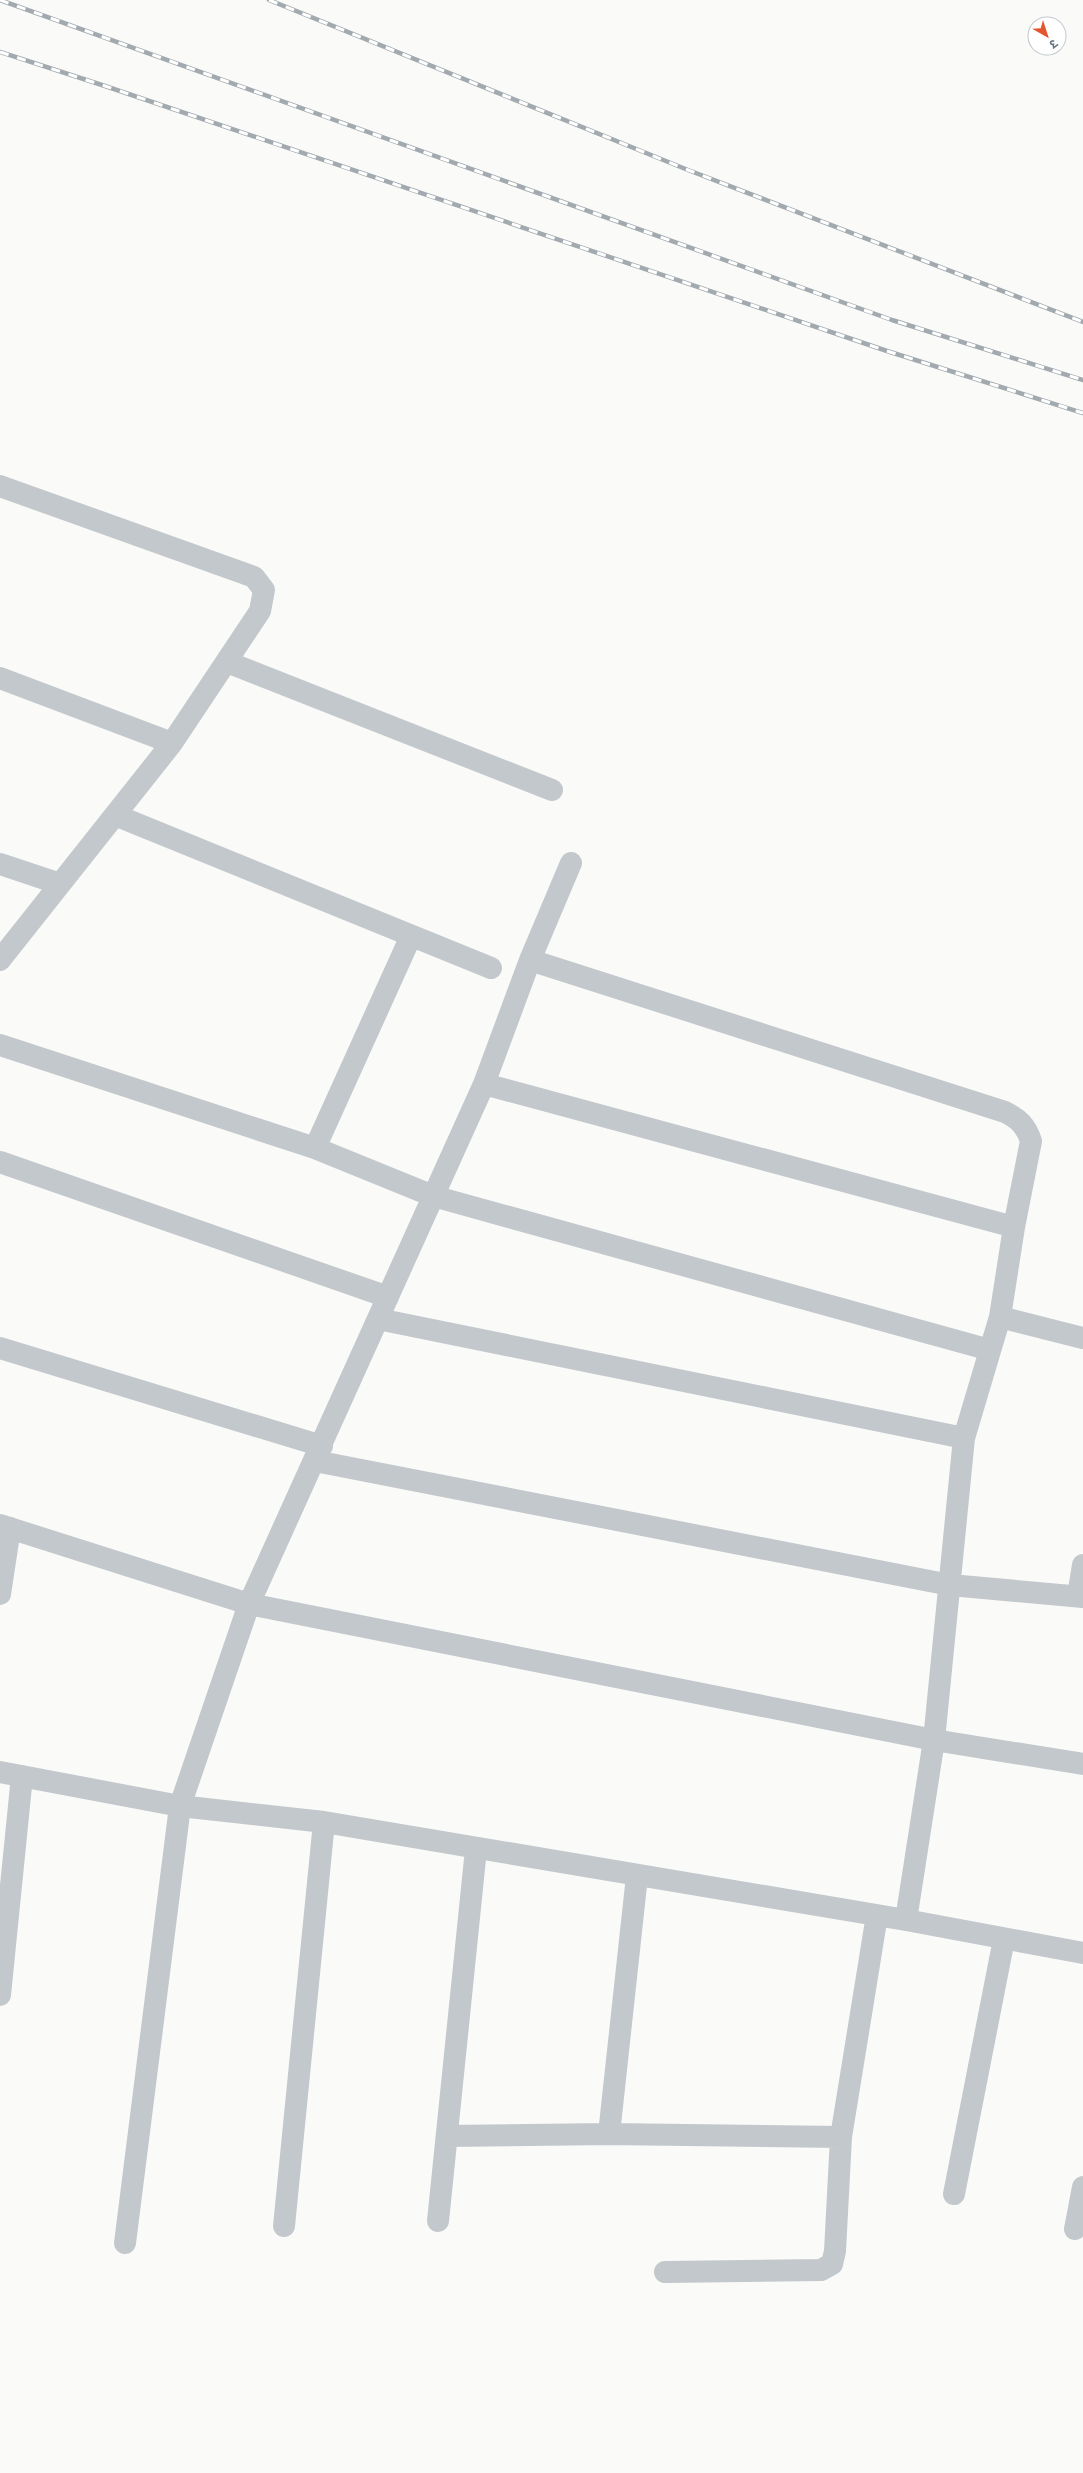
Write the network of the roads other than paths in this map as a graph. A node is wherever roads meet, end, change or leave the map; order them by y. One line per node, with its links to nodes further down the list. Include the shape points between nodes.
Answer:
1 (0, 486): 2 (street, via 254,577 264,590 260,611)
2 (227, 662): 4 (street); 5 (street)
3 (0, 678): 4 (street)
4 (172, 743): 6 (street)
5 (552, 790)
6 (115, 815): 9 (street); 10 (street)
7 (571, 863): 12 (street)
8 (0, 864): 9 (street)
9 (60, 884): 11 (street)
10 (411, 936): 13 (street); 16 (street)
11 (0, 960)
12 (530, 960): 15 (street); 19 (street, via 855,1063 1015,1117 1026,1127 1030,1141)
13 (491, 968)
14 (0, 1045): 16 (street)
15 (484, 1084): 18 (street); 19 (street)
16 (315, 1148): 18 (street)
17 (0, 1162): 20 (street)
18 (433, 1196): 20 (street); 25 (street)
19 (1014, 1227): 21 (street)
20 (388, 1297): 22 (street)
21 (1000, 1316): 23 (street); 25 (street)
22 (378, 1319): 26 (street); 27 (street)
23 (1083, 1338)
24 (0, 1348): 27 (street)
25 (990, 1350): 26 (street)
26 (964, 1438): 30 (street)
27 (318, 1454): 30 (street); 33 (street)
28 (5, 1526): 31 (street); 33 (street)
29 (1083, 1565): 32 (street)
30 (950, 1585): 32 (street); 34 (street)
31 (0, 1594)
32 (1080, 1597)
33 (249, 1604): 34 (street); 38 (street)
34 (934, 1740): 35 (street); 43 (street)
35 (1083, 1764)
36 (0, 1772): 37 (street)
37 (22, 1776): 38 (street); 46 (street)
38 (180, 1806): 39 (street); 55 (street)
39 (324, 1822): 40 (street); 53 (street)
40 (476, 1849): 41 (street); 48 (street)
41 (637, 1876): 42 (street); 47 (street)
42 (876, 1915): 43 (street); 49 (street)
43 (906, 1920): 44 (street)
44 (1004, 1939): 45 (street); 51 (street)
45 (1083, 1953)
46 (0, 1995)
47 (610, 2134): 48 (street); 49 (street)
48 (447, 2136): 52 (street)
49 (841, 2137): 56 (street, via 835,2251 832,2264 821,2270)
50 (1083, 2187): 54 (street)
51 (954, 2194)
52 (438, 2221)
53 (284, 2226)
54 (1075, 2229)
55 (125, 2243)
56 (665, 2272)

